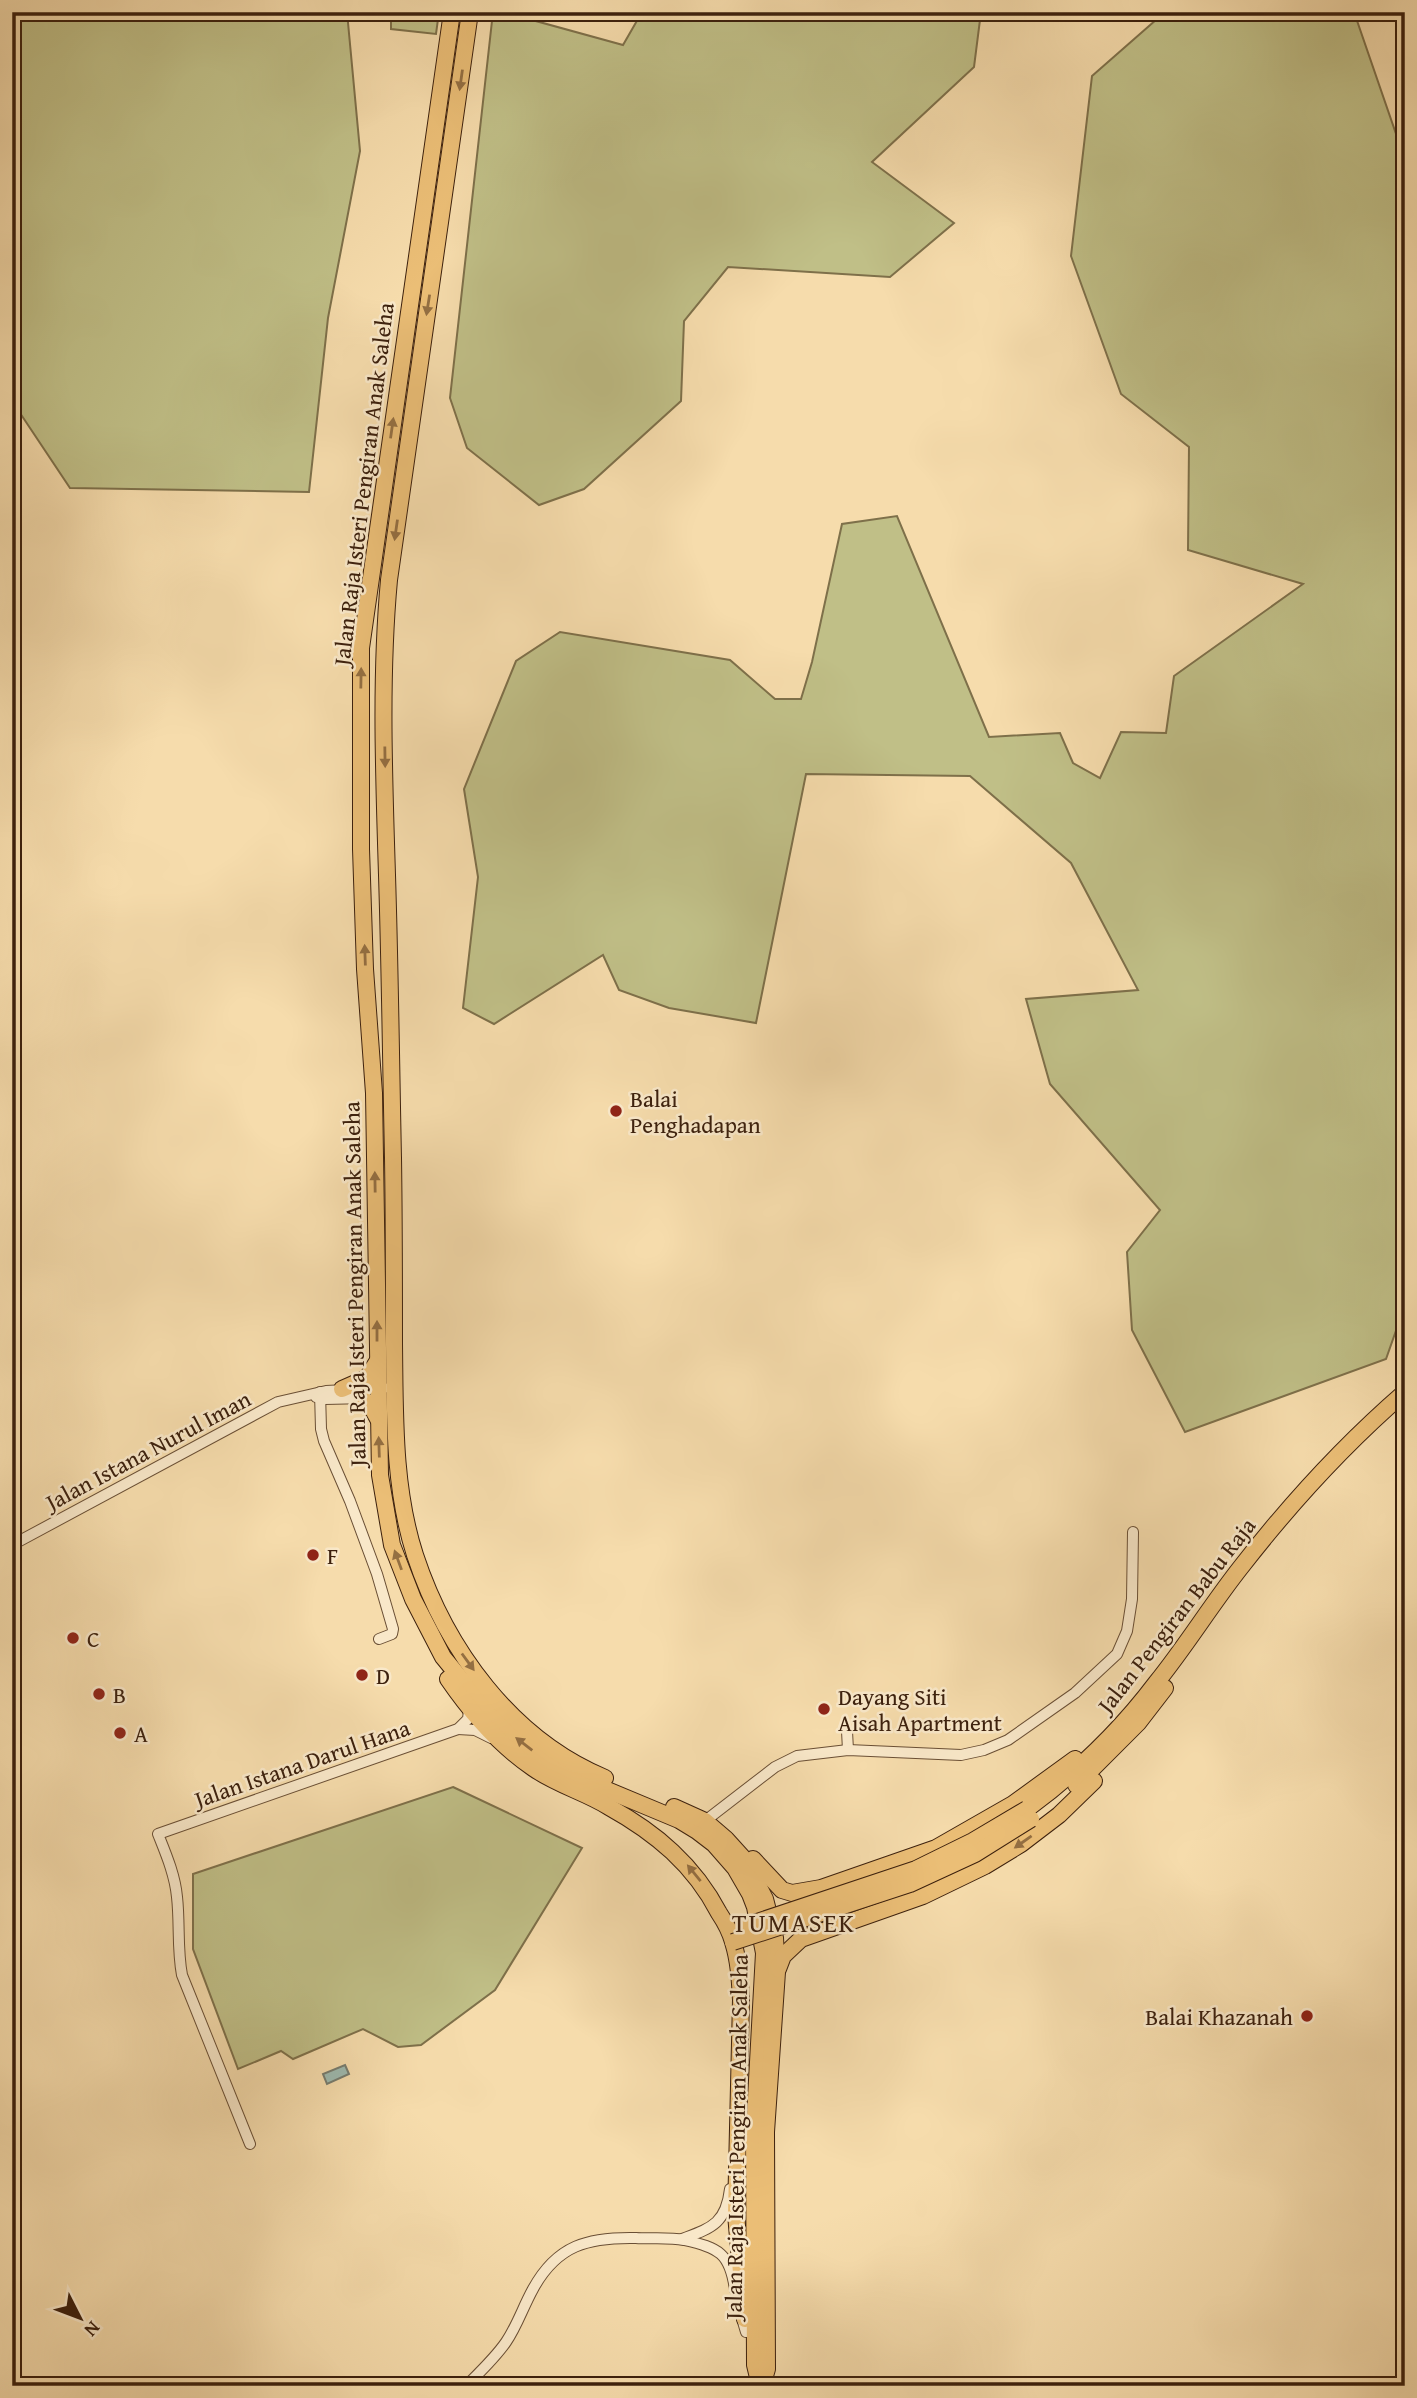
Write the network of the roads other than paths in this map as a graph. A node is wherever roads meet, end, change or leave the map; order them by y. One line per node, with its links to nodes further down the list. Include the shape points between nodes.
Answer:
1 (452, 12): 3 (main road, Jalan Raja Isteri Pengiran Anak Saleha, one-way to 1, via 374,1093 361,835 361,648)
2 (470, 12): 6 (main road, Jalan Raja Isteri Pengiran Anak Saleha, one-way to 6, via 385,626 392,1124)
3 (377, 1361): 4 (main road, via 366,1378); 6 (main road, Jalan Raja Isteri Pengiran Anak Saleha)
4 (342, 1389): 6 (street, Jalan Istana Nurul Iman); 7 (street, Jalan Istana Nurul Iman)
5 (1405, 1392): 14 (main road, Jalan Pengiran Babu Raja, via 1283,1515 1239,1569)
6 (381, 1394): 7 (street, Jalan Istana Nurul Iman); 11 (main road, Jalan Raja Isteri Pengiran Anak Saleha, one-way to 6, via 393,1545 380,1475); 19 (main road, Jalan Raja Isteri Pengiran Anak Saleha, one-way to 19, via 415,1553 443,1623 466,1660 509,1712 564,1758)
7 (320, 1395): 10 (street, Jalan Istana Nurul Iman, via 278,1402); 12 (street, via 324,1441 377,1574 393,1629)
8 (1405, 1404): 14 (main road, Jalan Pengiran Babu Raja, via 1295,1511 1244,1574 1166,1688)
9 (1133, 1532): 18 (street, via 1127,1631 1117,1654 1075,1693 1008,1740 984,1750 961,1755)
10 (12, 1545)
11 (428, 1631): 13 (main road, via 439,1666); 29 (main road, Jalan Raja Isteri Pengiran Anak Saleha, one-way to 11, via 754,2134 764,1953 750,1894 714,1844 697,1831 564,1772 519,1740 459,1679)
12 (379, 1639)
13 (469, 1709): 15 (street, via 468,1719); 17 (main road)
14 (1134, 1720): 21 (main road, via 972,1829 926,1852); 22 (main road, one-way to 22, via 1121,1749 1087,1789 1021,1844 923,1896); 23 (main road, Jalan Pengiran Babu Raja, bridge, via 1094,1769 975,1854 911,1884)
15 (458, 1729): 17 (street, via 475,1731); 26 (street, Jalan Istana Darul Hana, via 158,1834 177,1898 177,1953 182,1975)
16 (848, 1731): 18 (street)
17 (503, 1745): 23 (main road, one-way to 17, via 706,1889 668,1846 607,1805 533,1769)
18 (848, 1750): 19 (street, via 797,1756 775,1767)
19 (705, 1821): 20 (main road, Jalan Raja Isteri Pengiran Anak Saleha)
20 (726, 1839): 21 (main road, via 743,1849 782,1890 792,1893); 24 (main road, Jalan Raja Isteri Pengiran Anak Saleha, via 745,1860 765,1899 775,1938)
21 (821, 1888): 22 (main road, via 796,1900 788,1918 791,1927 803,1933)
22 (827, 1928): 24 (main road, via 791,1946)
23 (731, 1937): 25 (main road, via 741,2000)
24 (776, 1972): 31 (main road, Jalan Raja Isteri Pengiran Anak Saleha, via 766,2132 767,2368)
25 (738, 2139): 27 (street, via 725,2212 712,2226); 28 (main road, via 736,2214)
26 (250, 2144)
27 (681, 2239): 28 (street, via 716,2249 729,2262); 30 (street, via 596,2239 564,2252 533,2289 505,2343)
28 (746, 2332): 29 (main road)
29 (755, 2365): 31 (main road, Jalan Raja Isteri Pengiran Anak Saleha)
30 (466, 2386)
31 (761, 2386)

